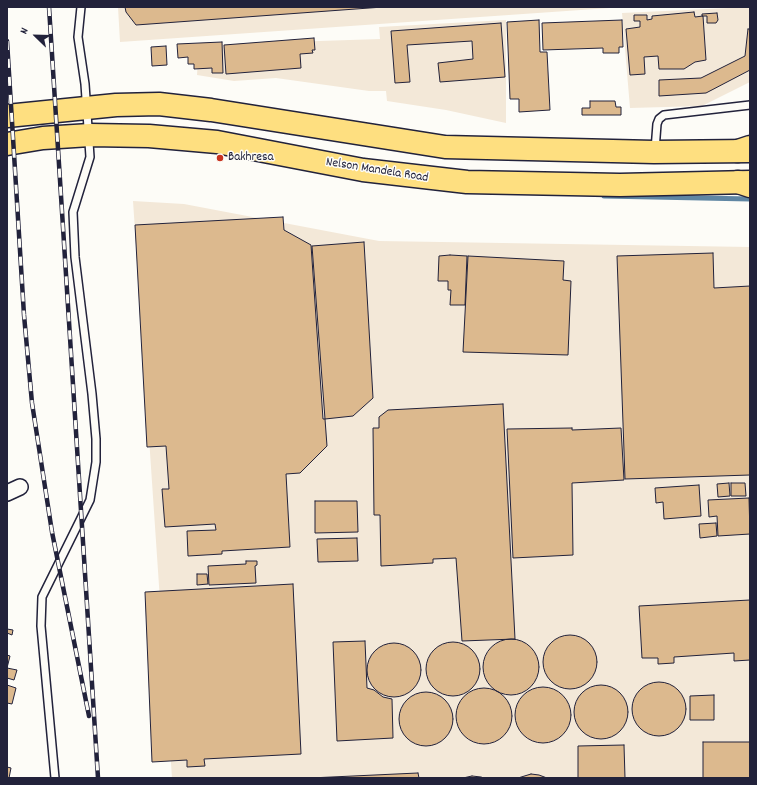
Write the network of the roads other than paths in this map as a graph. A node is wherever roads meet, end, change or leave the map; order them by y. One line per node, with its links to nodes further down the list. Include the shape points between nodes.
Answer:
1 (81, 7): 3 (lane, via 78,37)
2 (750, 105): 8 (lane, via 664,115 657,124)
3 (87, 108): 4 (main road); 5 (lane); 8 (main road, via 159,104 445,147)
4 (7, 116)
5 (90, 135): 6 (main road, Nelson Mandela Road, via 43,138); 9 (main road, Nelson Mandela Road, via 149,136 217,142 363,170 467,182); 10 (lane, via 90,157 73,212 75,257 92,394 96,462 90,500 42,597 41,626)
6 (7, 144)
7 (746, 150): 8 (main road)
8 (654, 152)
9 (746, 184)
10 (55, 778)

